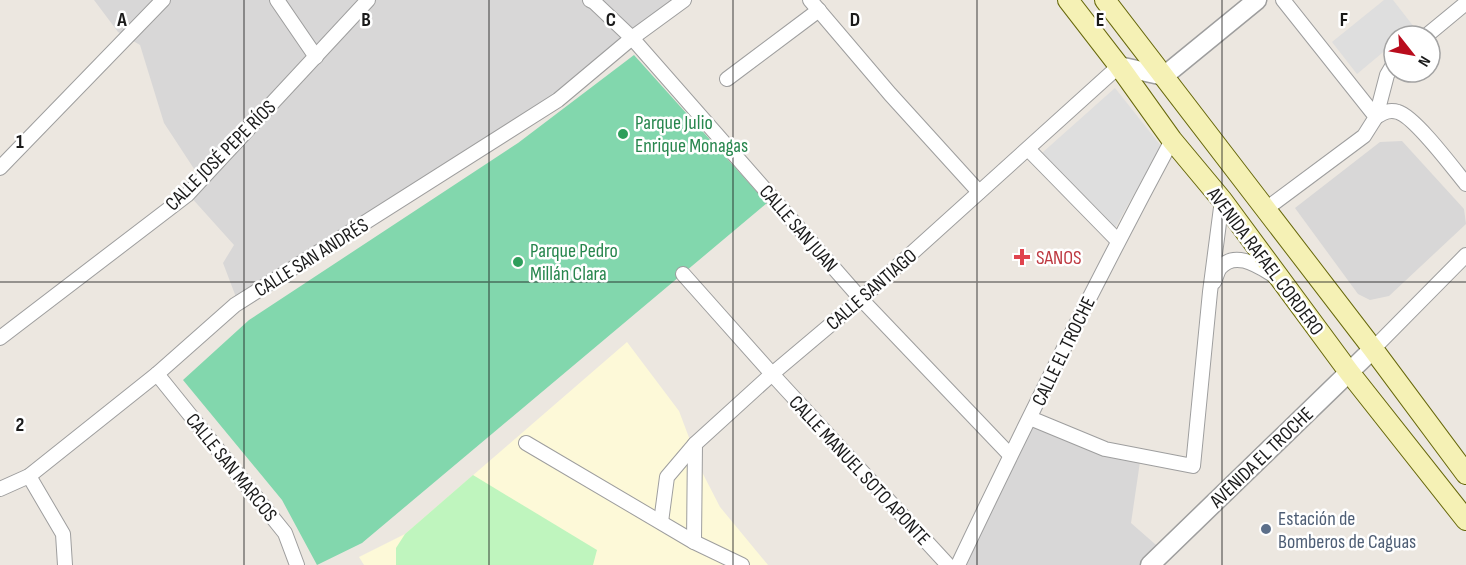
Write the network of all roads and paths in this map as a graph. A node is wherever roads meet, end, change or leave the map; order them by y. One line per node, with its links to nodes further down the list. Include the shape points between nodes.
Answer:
1 (277, 0): 14 (street)
2 (368, 0): 14 (street, CALLE JOSÉ PEPE RÍOS)
3 (590, 0): 13 (street, CALLE SAN JUAN)
4 (684, 0): 13 (street, CALLE SAN ANDRÉS)
5 (1068, 0): 15 (main road, AVENIDA RAFAEL CORDERO)
6 (1105, 0): 16 (main road, AVENIDA RAFAEL CORDERO)
7 (1257, 0): 16 (street)
8 (1283, 0): 19 (street)
9 (160, 1): 22 (street)
10 (1466, 3): 12 (street)
11 (814, 5): 17 (street); 24 (street)
12 (1441, 24)
13 (632, 38): 32 (street, CALLE SAN JUAN); 36 (street, CALLE SAN ANDRÉS, via 558,100 235,305)
14 (316, 57): 33 (street, CALLE JOSÉ PEPE RÍOS, via 187,195)
15 (1119, 66): 16 (street); 20 (main road, AVENIDA RAFAEL CORDERO); 21 (street, CALLE SANTIAGO)
16 (1164, 76): 26 (main road, AVENIDA RAFAEL CORDERO)
17 (727, 79)
18 (1385, 84): 19 (street)
19 (1376, 117): 23 (street, via 1389,110 1409,118); 26 (street, via 1364,136)
20 (1172, 140): 25 (main road, AVENIDA RAFAEL CORDERO); 27 (street, CALLE EL TROCHE)
21 (1028, 149): 24 (street, CALLE SANTIAGO); 27 (street)
22 (0, 168)
23 (1466, 184)
24 (979, 192): 32 (street, CALLE SANTIAGO)
25 (1222, 200): 30 (main road, AVENIDA RAFAEL CORDERO); 31 (street)
26 (1266, 209): 34 (main road, AVENIDA RAFAEL CORDERO)
27 (1118, 241): 38 (street, CALLE EL TROCHE)
28 (1466, 255): 34 (street)
29 (683, 274): 37 (street, CALLE MANUEL SOTO APONTE)
30 (1282, 280): 31 (street, via 1246,260 1229,261 1220,268); 35 (main road, AVENIDA RAFAEL CORDERO)
31 (1209, 292): 38 (street, via 1193,466 1105,449)
32 (861, 299): 37 (street, CALLE SANTIAGO); 41 (street, CALLE SAN JUAN)
33 (0, 338)
34 (1373, 349): 35 (street, AVENIDA EL TROCHE); 42 (main road, AVENIDA RAFAEL CORDERO)
35 (1349, 372): 45 (main road, AVENIDA RAFAEL CORDERO); 53 (street, AVENIDA EL TROCHE)
36 (157, 374): 43 (street, CALLE SAN ANDRÉS); 49 (street, CALLE SAN MARCOS, via 285,532)
37 (772, 374): 40 (street, CALLE SANTIAGO); 51 (street, CALLE MANUEL SOTO APONTE)
38 (1030, 417): 41 (street, CALLE EL TROCHE)
39 (526, 443): 46 (street)
40 (695, 444): 46 (street, CALLE SANTIAGO, via 667,477); 47 (street)
41 (1010, 455): 52 (street, CALLE EL TROCHE)
42 (1466, 474)
43 (29, 476): 44 (street, CALLE SAN ANDRÉS); 48 (street, via 63,534)
44 (0, 489)
45 (1466, 520)
46 (661, 522): 47 (street)
47 (694, 542): 50 (street)
48 (65, 565)
49 (297, 565)
50 (742, 565)
51 (948, 565)
52 (958, 565)
53 (1150, 565)

